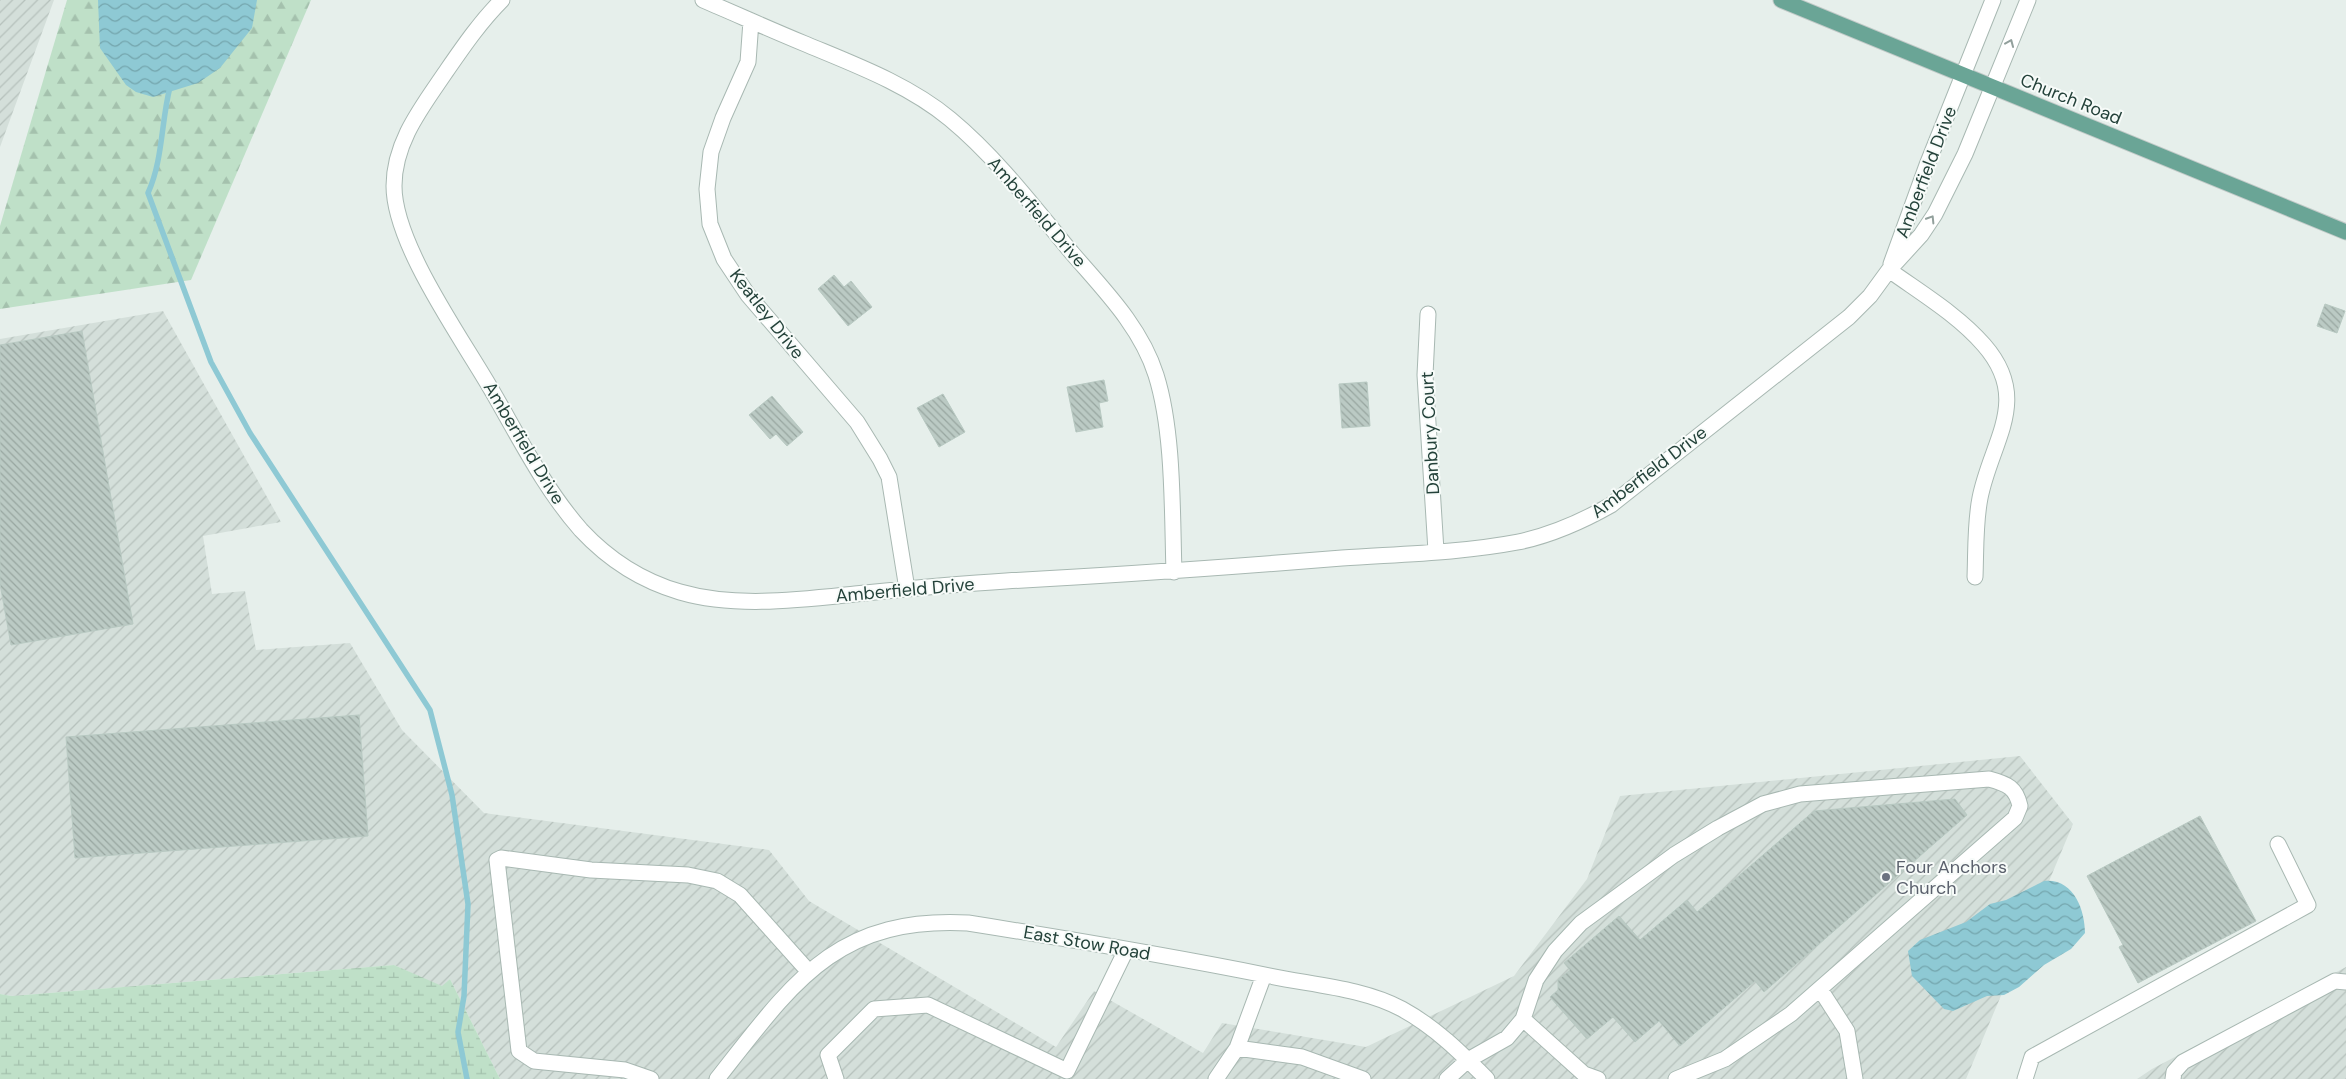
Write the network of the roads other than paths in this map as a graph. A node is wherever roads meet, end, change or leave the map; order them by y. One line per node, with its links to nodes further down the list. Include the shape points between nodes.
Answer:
1 (502, 0): 15 (street, Amberfield Drive, via 464,44 418,113 396,161 394,188 398,214 418,264 548,487 603,552 649,581 674,591 701,598 757,600)
2 (703, 0): 6 (street, Amberfield Drive)
3 (1781, 0): 7 (main road, Church Road)
4 (1993, 0): 7 (street, Amberfield Drive)
5 (2028, 0): 8 (street, Amberfield Drive, one-way to 5)
6 (751, 21): 13 (street, Amberfield Drive, via 854,64 920,98 950,118 1008,177 1124,314 1148,355 1161,396 1171,482); 15 (street, Keatley Drive, via 748,62 712,152 707,189 710,224 724,259 748,295 857,422 880,458 889,477)
7 (1963, 75): 8 (main road, Church Road); 10 (street, Amberfield Drive)
8 (1992, 86): 9 (main road, Church Road); 10 (street, Amberfield Drive, one-way to 8, via 1921,235 1935,214 1965,154)
9 (2346, 232)
10 (1889, 270): 12 (street, Amberfield Drive, via 1870,296 1817,344 1611,505 1582,521 1544,535 1487,547); 14 (street, via 1978,338 1996,361 2004,378 2006,418 1980,497)
11 (1428, 314): 12 (street, Danbury Court, via 1425,375)
12 (1436, 551): 13 (street, Amberfield Drive)
13 (1174, 572): 15 (street, Amberfield Drive)
14 (1975, 577)
15 (907, 590)
16 (2278, 844): 35 (street, via 2308,905 2032,1057)
17 (1126, 950): 18 (street, East Stow Road, via 968,923 914,923 863,936 839,948); 19 (street, East Stow Road); 27 (street, via 1067,1071 928,1005 874,1009 828,1055)
18 (809, 972): 25 (street, via 740,895 717,881 688,875 639,874 497,860 519,1051 534,1061 625,1070); 26 (street, East Stow Road)
19 (1264, 975): 23 (street); 24 (street, East Stow Road, via 1341,990 1401,1008 1427,1024)
20 (2346, 982): 36 (street, via 2335,981 2183,1062 2174,1072)
21 (1820, 989): 22 (street, via 2015,818 2020,806 2017,794 2004,783 1990,779 1800,794 1763,804 1674,855 1581,923 1536,980); 33 (street, via 1791,1014 1725,1059); 34 (street, via 1847,1031)
22 (1523, 1019): 24 (street, via 1506,1038); 32 (street, via 1584,1074)
23 (1237, 1048): 28 (street); 29 (street, via 1302,1057)
24 (1468, 1060): 30 (street); 31 (street, East Stow Road)
25 (652, 1079)
26 (718, 1079)
27 (836, 1079)
28 (1216, 1079)
29 (1363, 1079)
30 (1447, 1079)
31 (1487, 1079)
32 (1598, 1079)
33 (1676, 1079)
34 (1855, 1079)
35 (2025, 1079)
36 (2173, 1079)

